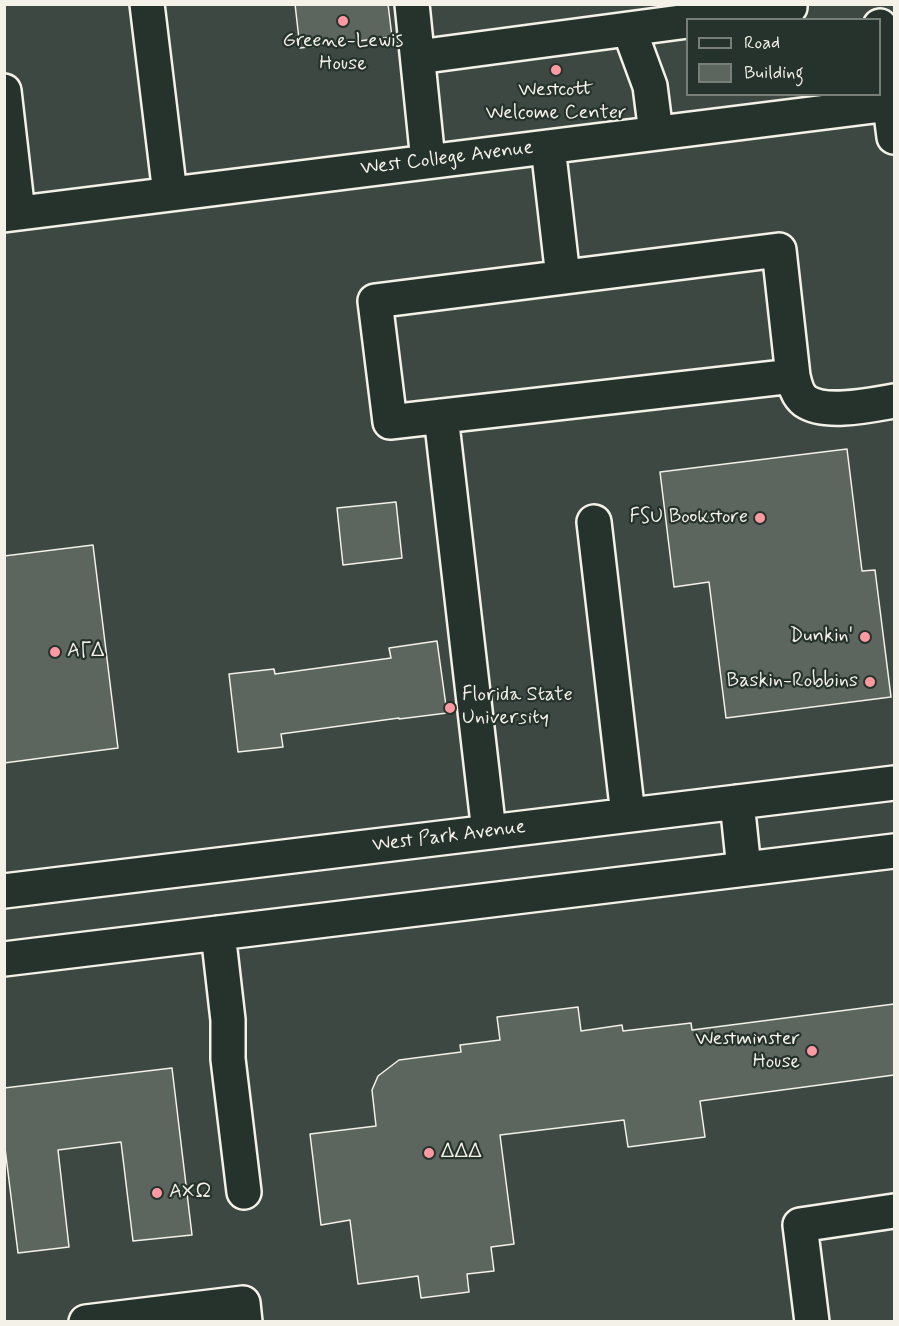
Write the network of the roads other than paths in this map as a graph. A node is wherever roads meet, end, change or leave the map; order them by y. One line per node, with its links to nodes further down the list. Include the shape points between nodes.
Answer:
1 (147, 4): 15 (street)
2 (412, 4): 8 (street)
3 (789, 4): 4 (street, via 790,7)
4 (713, 18)
5 (686, 21): 6 (street)
6 (629, 29): 8 (street); 11 (street, via 650,86)
7 (881, 40): 10 (street)
8 (418, 57): 14 (street)
9 (4, 91): 16 (street)
10 (890, 104): 11 (street, West College Avenue); 12 (street)
11 (656, 133): 13 (street, West College Avenue)
12 (894, 137)
13 (548, 147): 14 (street, West College Avenue); 17 (street)
14 (428, 161): 15 (street, West College Avenue)
15 (170, 194): 16 (street, West College Avenue)
16 (11, 214)
17 (563, 277): 18 (street, via 779,250); 20 (street, via 375,301 390,422)
18 (793, 376): 19 (street, via 800,395 816,406 833,409); 20 (street)
19 (894, 401)
20 (441, 416): 25 (street)
21 (594, 522): 24 (street)
22 (894, 783): 23 (street, West Park Avenue)
23 (737, 802): 24 (street, West Park Avenue); 27 (street)
24 (628, 815): 25 (street, West Park Avenue)
25 (489, 832): 28 (street, West Park Avenue)
26 (894, 851): 27 (street)
27 (744, 869): 29 (street)
28 (4, 891)
29 (218, 933): 30 (street); 31 (street)
30 (4, 959)
31 (244, 1192)
32 (894, 1211): 35 (street, via 800,1225)
33 (86, 1322): 34 (street, via 243,1304)
34 (245, 1322)
35 (812, 1322)

